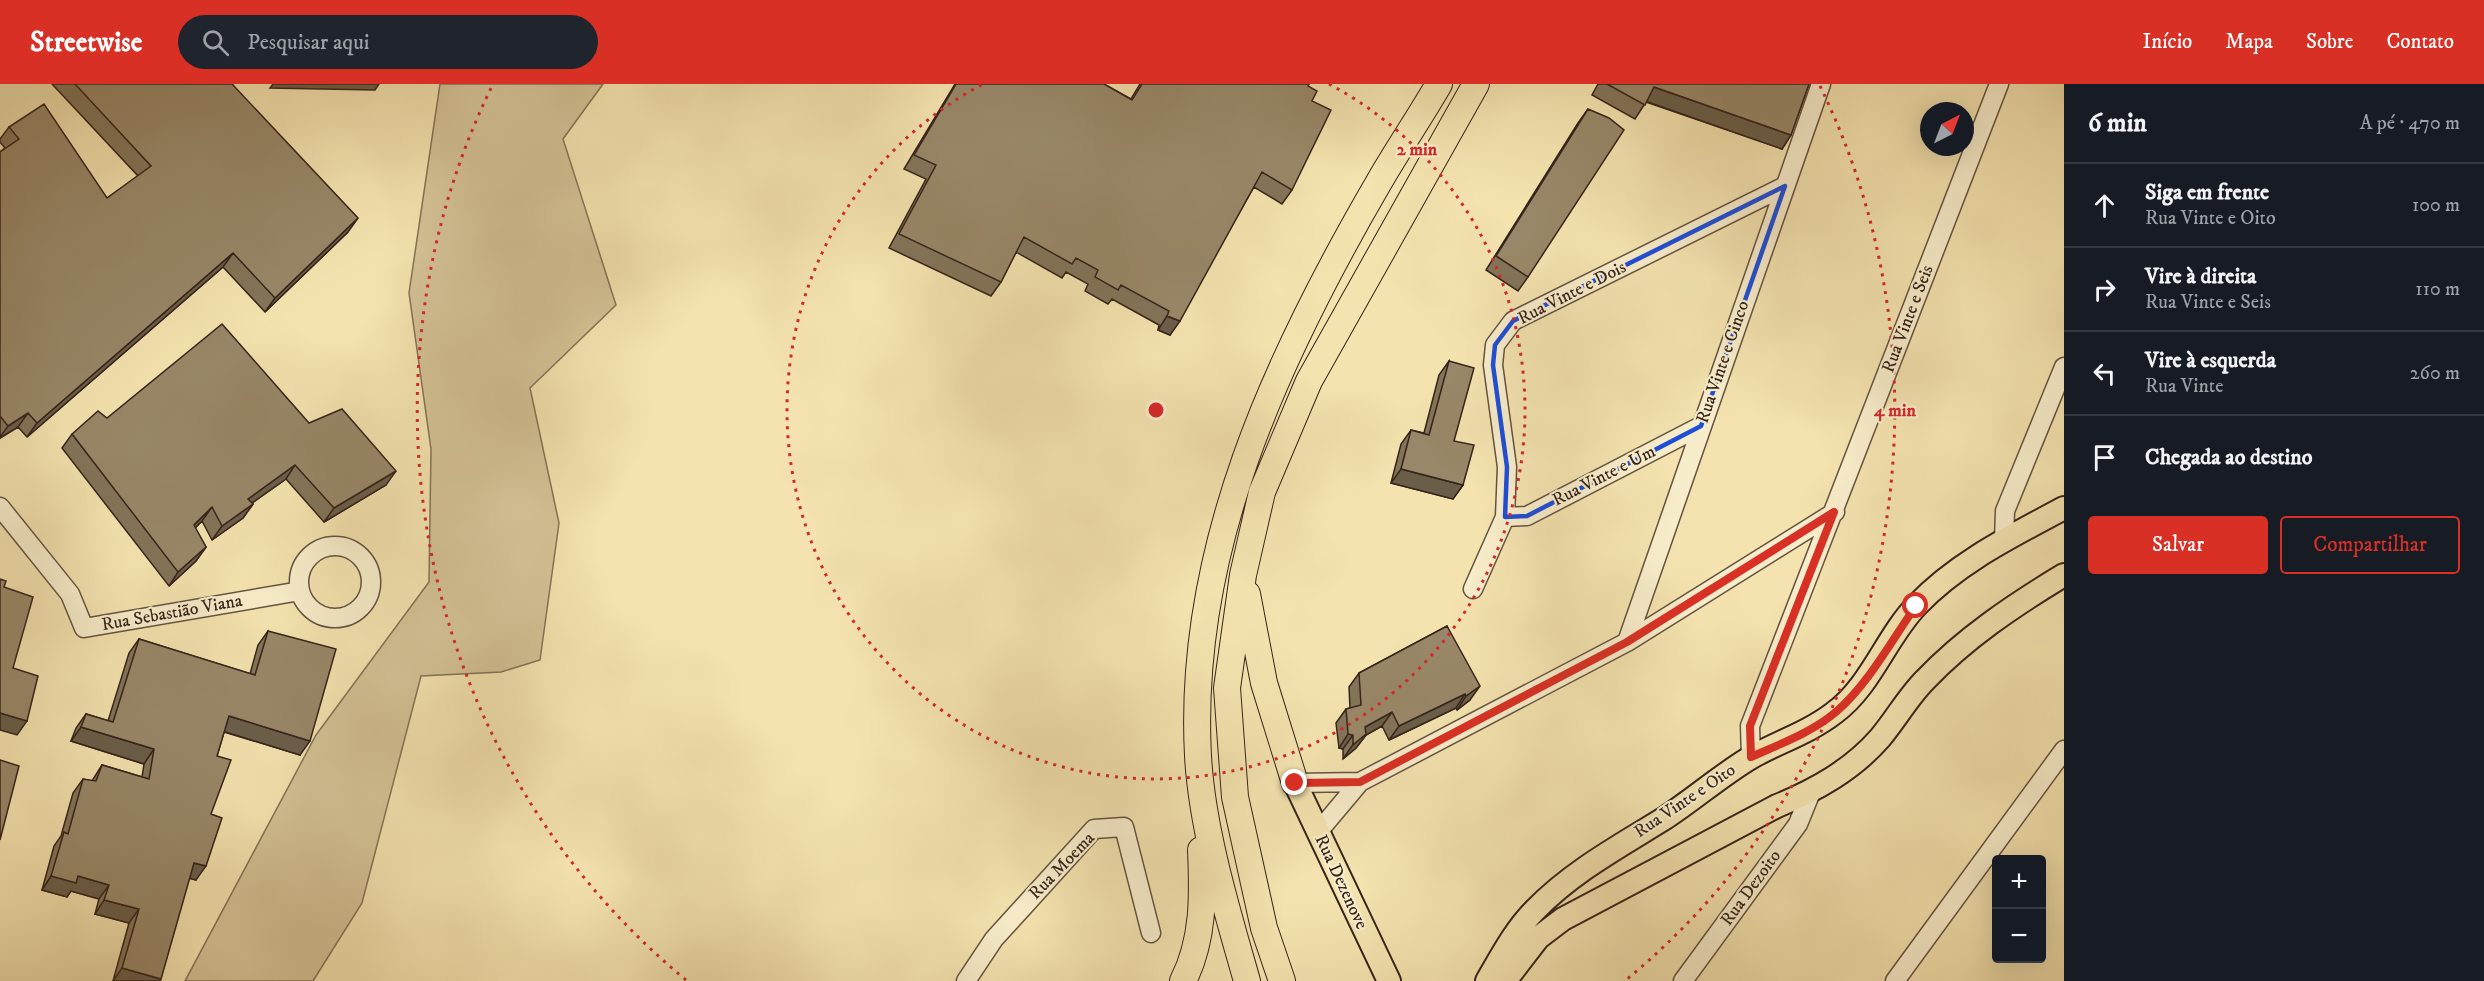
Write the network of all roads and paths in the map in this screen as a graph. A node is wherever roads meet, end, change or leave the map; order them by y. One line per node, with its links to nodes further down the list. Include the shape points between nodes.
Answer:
1 (1439, 84): 19 (highway, via 1379,183 1303,325 1267,398 1240,470 1218,545 1207,608 1198,676)
2 (1476, 84): 13 (highway, via 1309,381 1262,492)
3 (1821, 84): 5 (street, Rua Vinte e Cinco)
4 (1999, 84): 10 (street, Rua Vinte e Seis)
5 (1785, 186): 7 (street, Rua Vinte e Cinco); 11 (street, Rua Vinte e Dois, via 1513,321 1495,345 1493,365 1507,467)
6 (2064, 367): 12 (street, via 2005,511)
7 (1701, 426): 11 (street, Rua Vinte e Um, via 1527,516); 17 (street, Rua Vinte e Cinco)
8 (0, 507): 16 (street, Rua Sebastião Viana, via 70,594 84,628)
9 (2064, 508): 12 (main road, Rua Vinte e Oito)
10 (1834, 512): 17 (street); 20 (street, Rua Vinte e Seis, via 1750,726)
11 (1505, 516): 15 (street, Rua Vinte e Dois)
12 (2004, 540): 20 (main road, Rua Vinte e Oito, via 1970,561 1916,606 1854,694 1836,712 1809,730)
13 (1243, 575): 22 (highway, via 1264,683); 31 (highway, via 1227,688 1235,797 1264,927)
14 (2064, 575): 23 (main road, via 1953,652 1923,681 1863,756)
15 (1473, 589)
16 (300, 591): 16 (street, via 318,614 347,616 366,602 371,591 369,567 346,547 328,546 317,550 301,567)
17 (1627, 642): 21 (street)
18 (2064, 750): 36 (street)
19 (1198, 757): 29 (highway, via 1203,901 1198,936); 30 (highway, via 1210,840)
20 (1751, 757): 33 (main road, Rua Vinte e Oito, via 1572,877 1534,910)
21 (1360, 782): 22 (street); 24 (street)
22 (1295, 783): 24 (main road, Rua Dezenove)
23 (1811, 792): 34 (main road, via 1777,806 1563,919 1538,938); 35 (street, Rua Dezoito, via 1798,824)
24 (1318, 832): 32 (main road, Rua Dezenove)
25 (1150, 933): 26 (street, Rua Moema, via 1124,827 1094,829)
26 (994, 939): 27 (street, Rua Moema); 28 (street)
27 (966, 981)
28 (980, 981)
29 (1183, 981)
30 (1247, 981)
31 (1282, 981)
32 (1389, 981)
33 (1487, 981)
34 (1505, 981)
35 (1683, 981)
36 (1895, 981)

